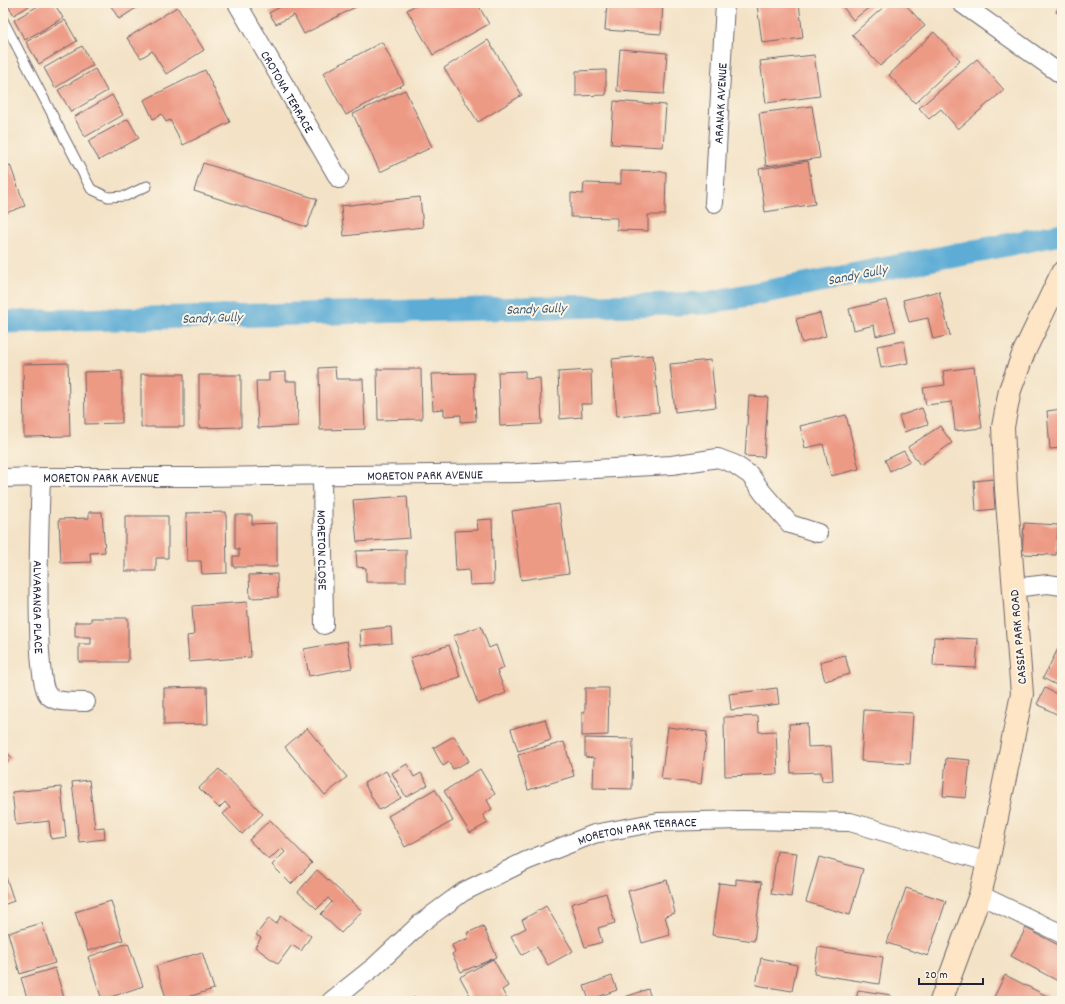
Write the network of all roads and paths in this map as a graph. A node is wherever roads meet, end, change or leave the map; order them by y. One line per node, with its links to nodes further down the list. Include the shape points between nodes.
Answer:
1 (238, 3): 6 (street, CROTONA TERRACE)
2 (725, 3): 8 (street, ARANAK AVENUE)
3 (961, 3): 5 (street)
4 (3, 20): 7 (lane, via 91,189 108,197 126,196)
5 (1062, 75)
6 (339, 179)
7 (147, 186)
8 (714, 203)
9 (1062, 273): 15 (main road, CASSIA PARK ROAD, via 1024,352 1010,390 1003,427)
10 (322, 475): 11 (street, MORETON PARK AVENUE, via 196,478); 13 (street, MORETON PARK AVENUE, via 517,473 672,466 718,458 734,464 750,475 790,524); 16 (street, MORETON CLOSE)
11 (40, 477): 12 (street, MORETON PARK AVENUE); 17 (street, ALVARANGA PLACE, via 39,643 42,683 53,700)
12 (3, 478)
13 (818, 533)
14 (1062, 586): 15 (street, via 1048,584)
15 (1013, 588): 18 (main road, CASSIA PARK ROAD, via 1022,694)
16 (324, 624)
17 (86, 702)
18 (988, 862): 19 (main road, CASSIA PARK ROAD); 21 (street, MORETON PARK TERRACE, via 850,822 658,822 594,834 526,861 463,892 421,923 375,966)
19 (980, 895): 20 (street); 22 (main road, CASSIA PARK ROAD)
20 (1062, 934)
21 (331, 1001)
22 (941, 1001)

